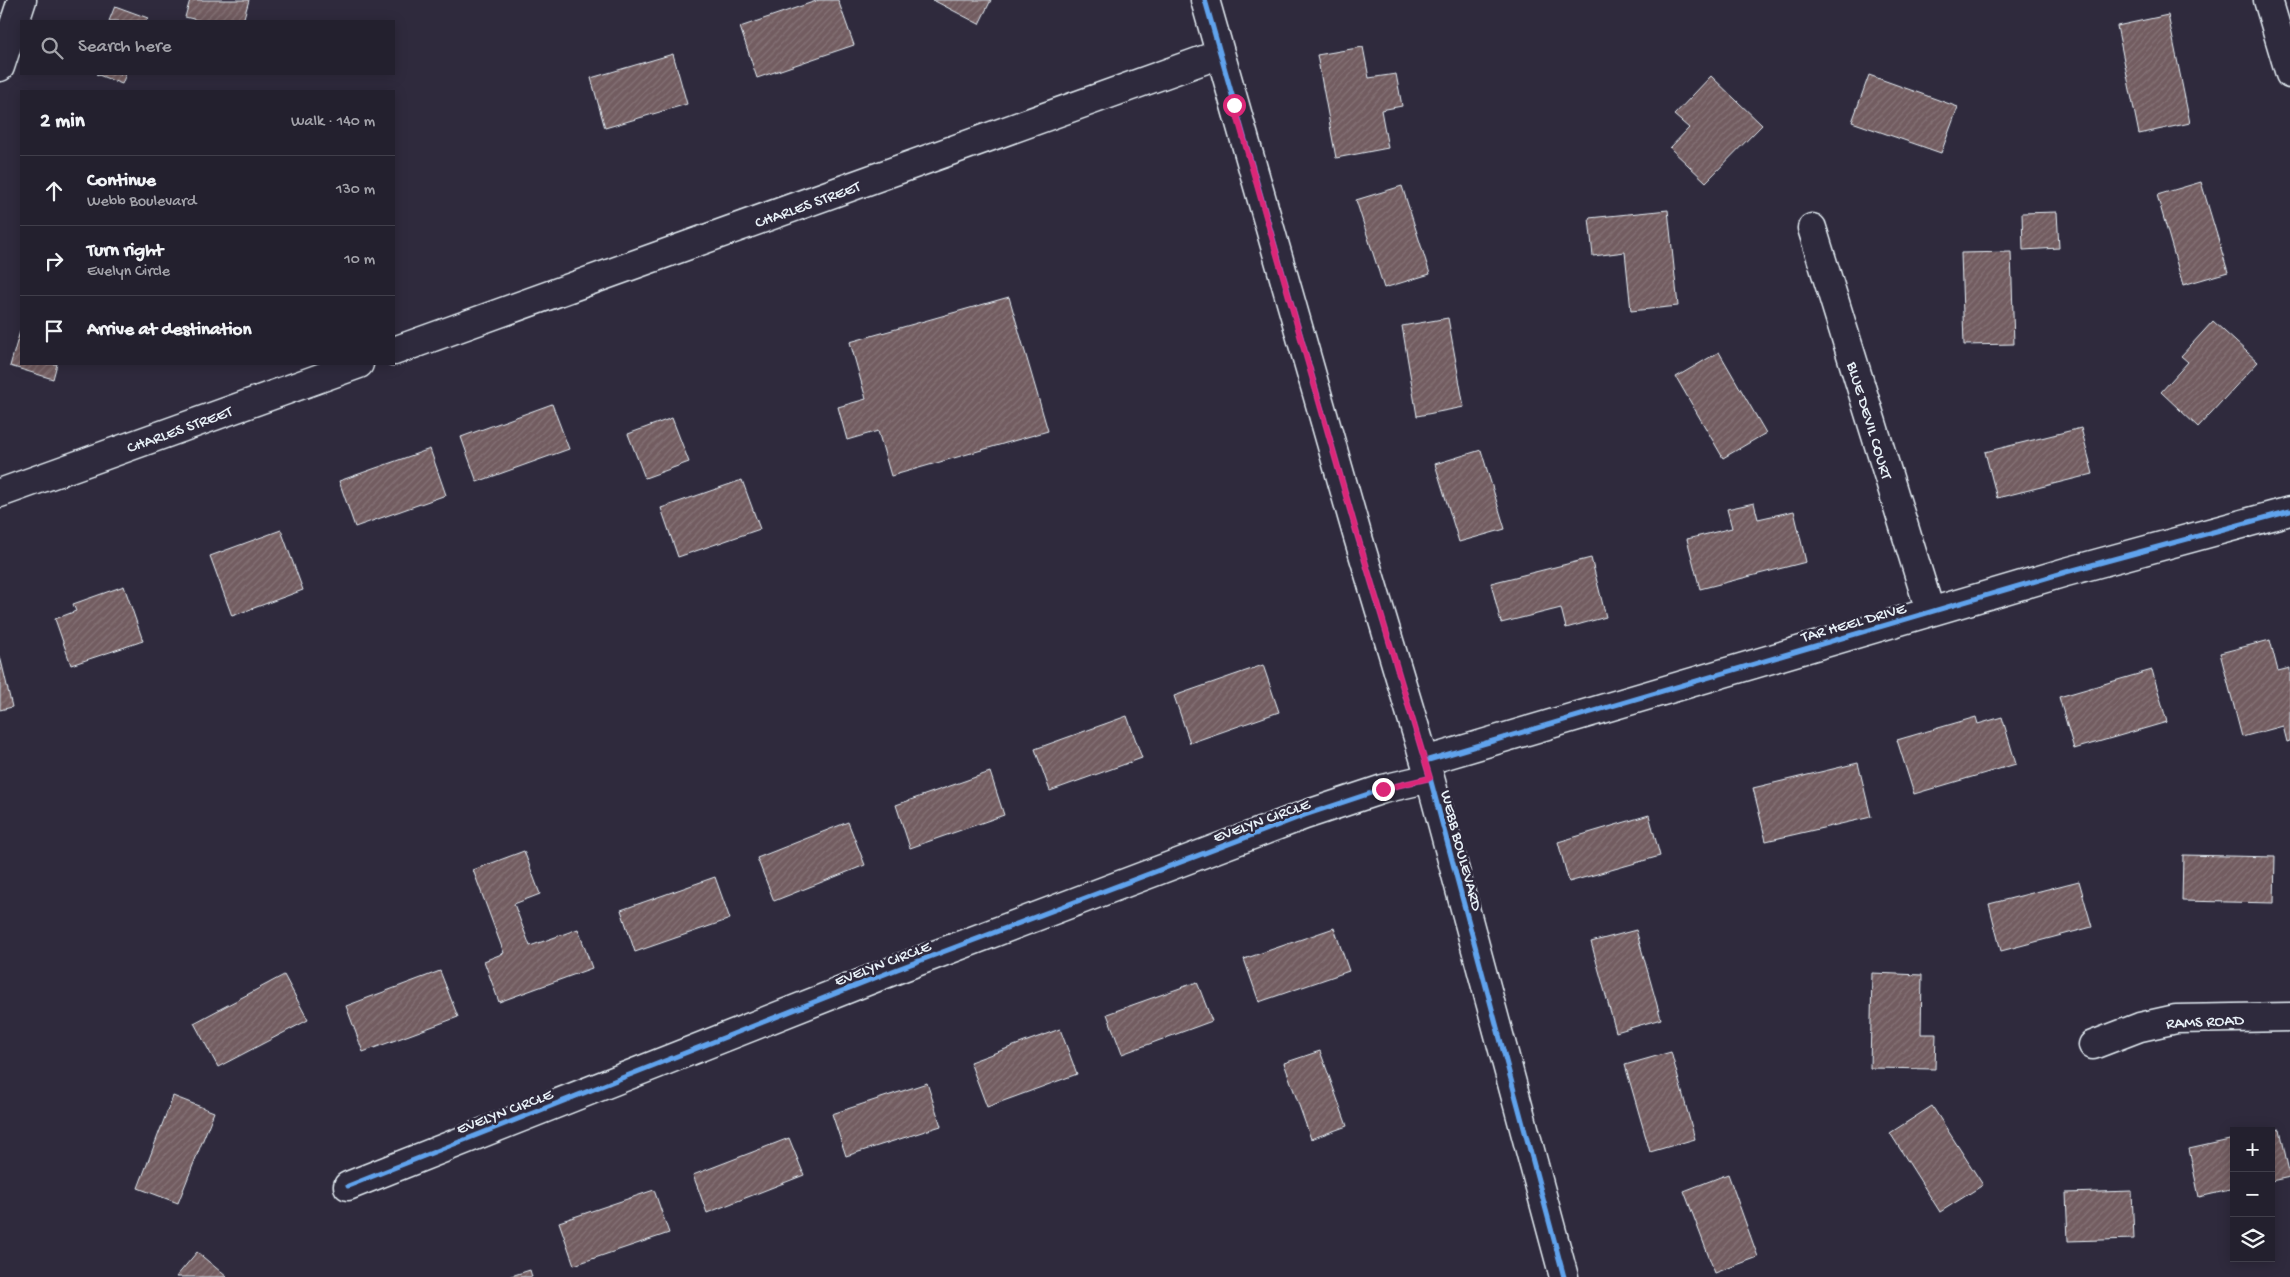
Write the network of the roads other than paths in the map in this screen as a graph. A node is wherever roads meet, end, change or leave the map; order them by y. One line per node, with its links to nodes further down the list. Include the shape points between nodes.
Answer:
1 (22, 0): 5 (street)
2 (1205, 0): 4 (street, WEBB BOULEVARD)
3 (2268, 0): 6 (street)
4 (1220, 54): 8 (street, CHARLES STREET); 13 (street, WEBB BOULEVARD)
5 (0, 67)
6 (2290, 74)
7 (1812, 228): 12 (street, BLUE DEVIL COURT)
8 (395, 351)
9 (356, 365): 10 (street, CHARLES STREET)
10 (0, 493)
11 (2290, 511): 12 (street, TAR HEEL DRIVE)
12 (1930, 611): 13 (street, TAR HEEL DRIVE)
13 (1428, 770): 16 (street, EVELYN CIRCLE, via 904,967); 17 (street, WEBB BOULEVARD)
14 (2290, 1017): 15 (street, RAMS ROAD, via 2176,1019 2140,1027)
15 (2093, 1045)
16 (348, 1186)
17 (1564, 1277)

